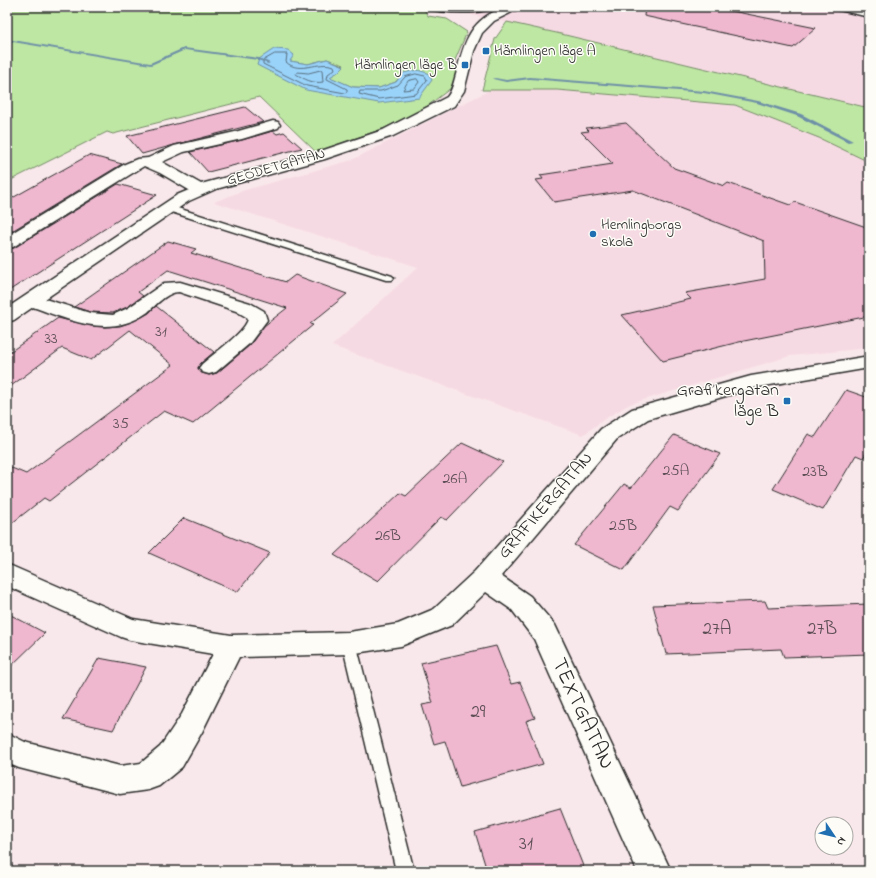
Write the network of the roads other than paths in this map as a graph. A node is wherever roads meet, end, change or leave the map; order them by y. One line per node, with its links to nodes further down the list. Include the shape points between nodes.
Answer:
1 (434, 7): 5 (street)
2 (484, 7): 5 (street)
3 (514, 7): 7 (street, GEODETGATAN)
4 (839, 7): 6 (street)
5 (452, 10): 7 (street)
6 (864, 11)
7 (470, 24): 10 (street, GEODETGATAN, via 473,36 459,89 449,103 388,133 320,156)
8 (273, 125): 9 (street, via 183,148 160,156)
9 (150, 163): 10 (street); 12 (street, via 144,161 130,167)
10 (200, 190): 11 (street, GEODETGATAN)
11 (168, 208): 13 (lane); 14 (street, GEODETGATAN)
12 (7, 243)
13 (389, 278)
14 (30, 300): 15 (street, GEODETGATAN); 17 (street, via 93,320 114,322 123,319 166,289 180,287 243,307 257,315 258,320 251,332)
15 (7, 316)
16 (869, 362): 19 (street, GRAFIKERGATAN, via 752,382 640,414 609,434)
17 (209, 368)
18 (7, 574): 21 (street, GRAFIKERGATAN, via 130,629)
19 (484, 578): 20 (street, GRAFIKERGATAN, via 443,617 401,635); 24 (street, TEXTGATAN, via 521,603 545,633)
20 (348, 643): 21 (street, GRAFIKERGATAN); 23 (lane)
21 (231, 646): 22 (street, via 192,723 171,757 148,776 120,780 19,754)
22 (7, 747)
23 (405, 871)
24 (654, 871)

